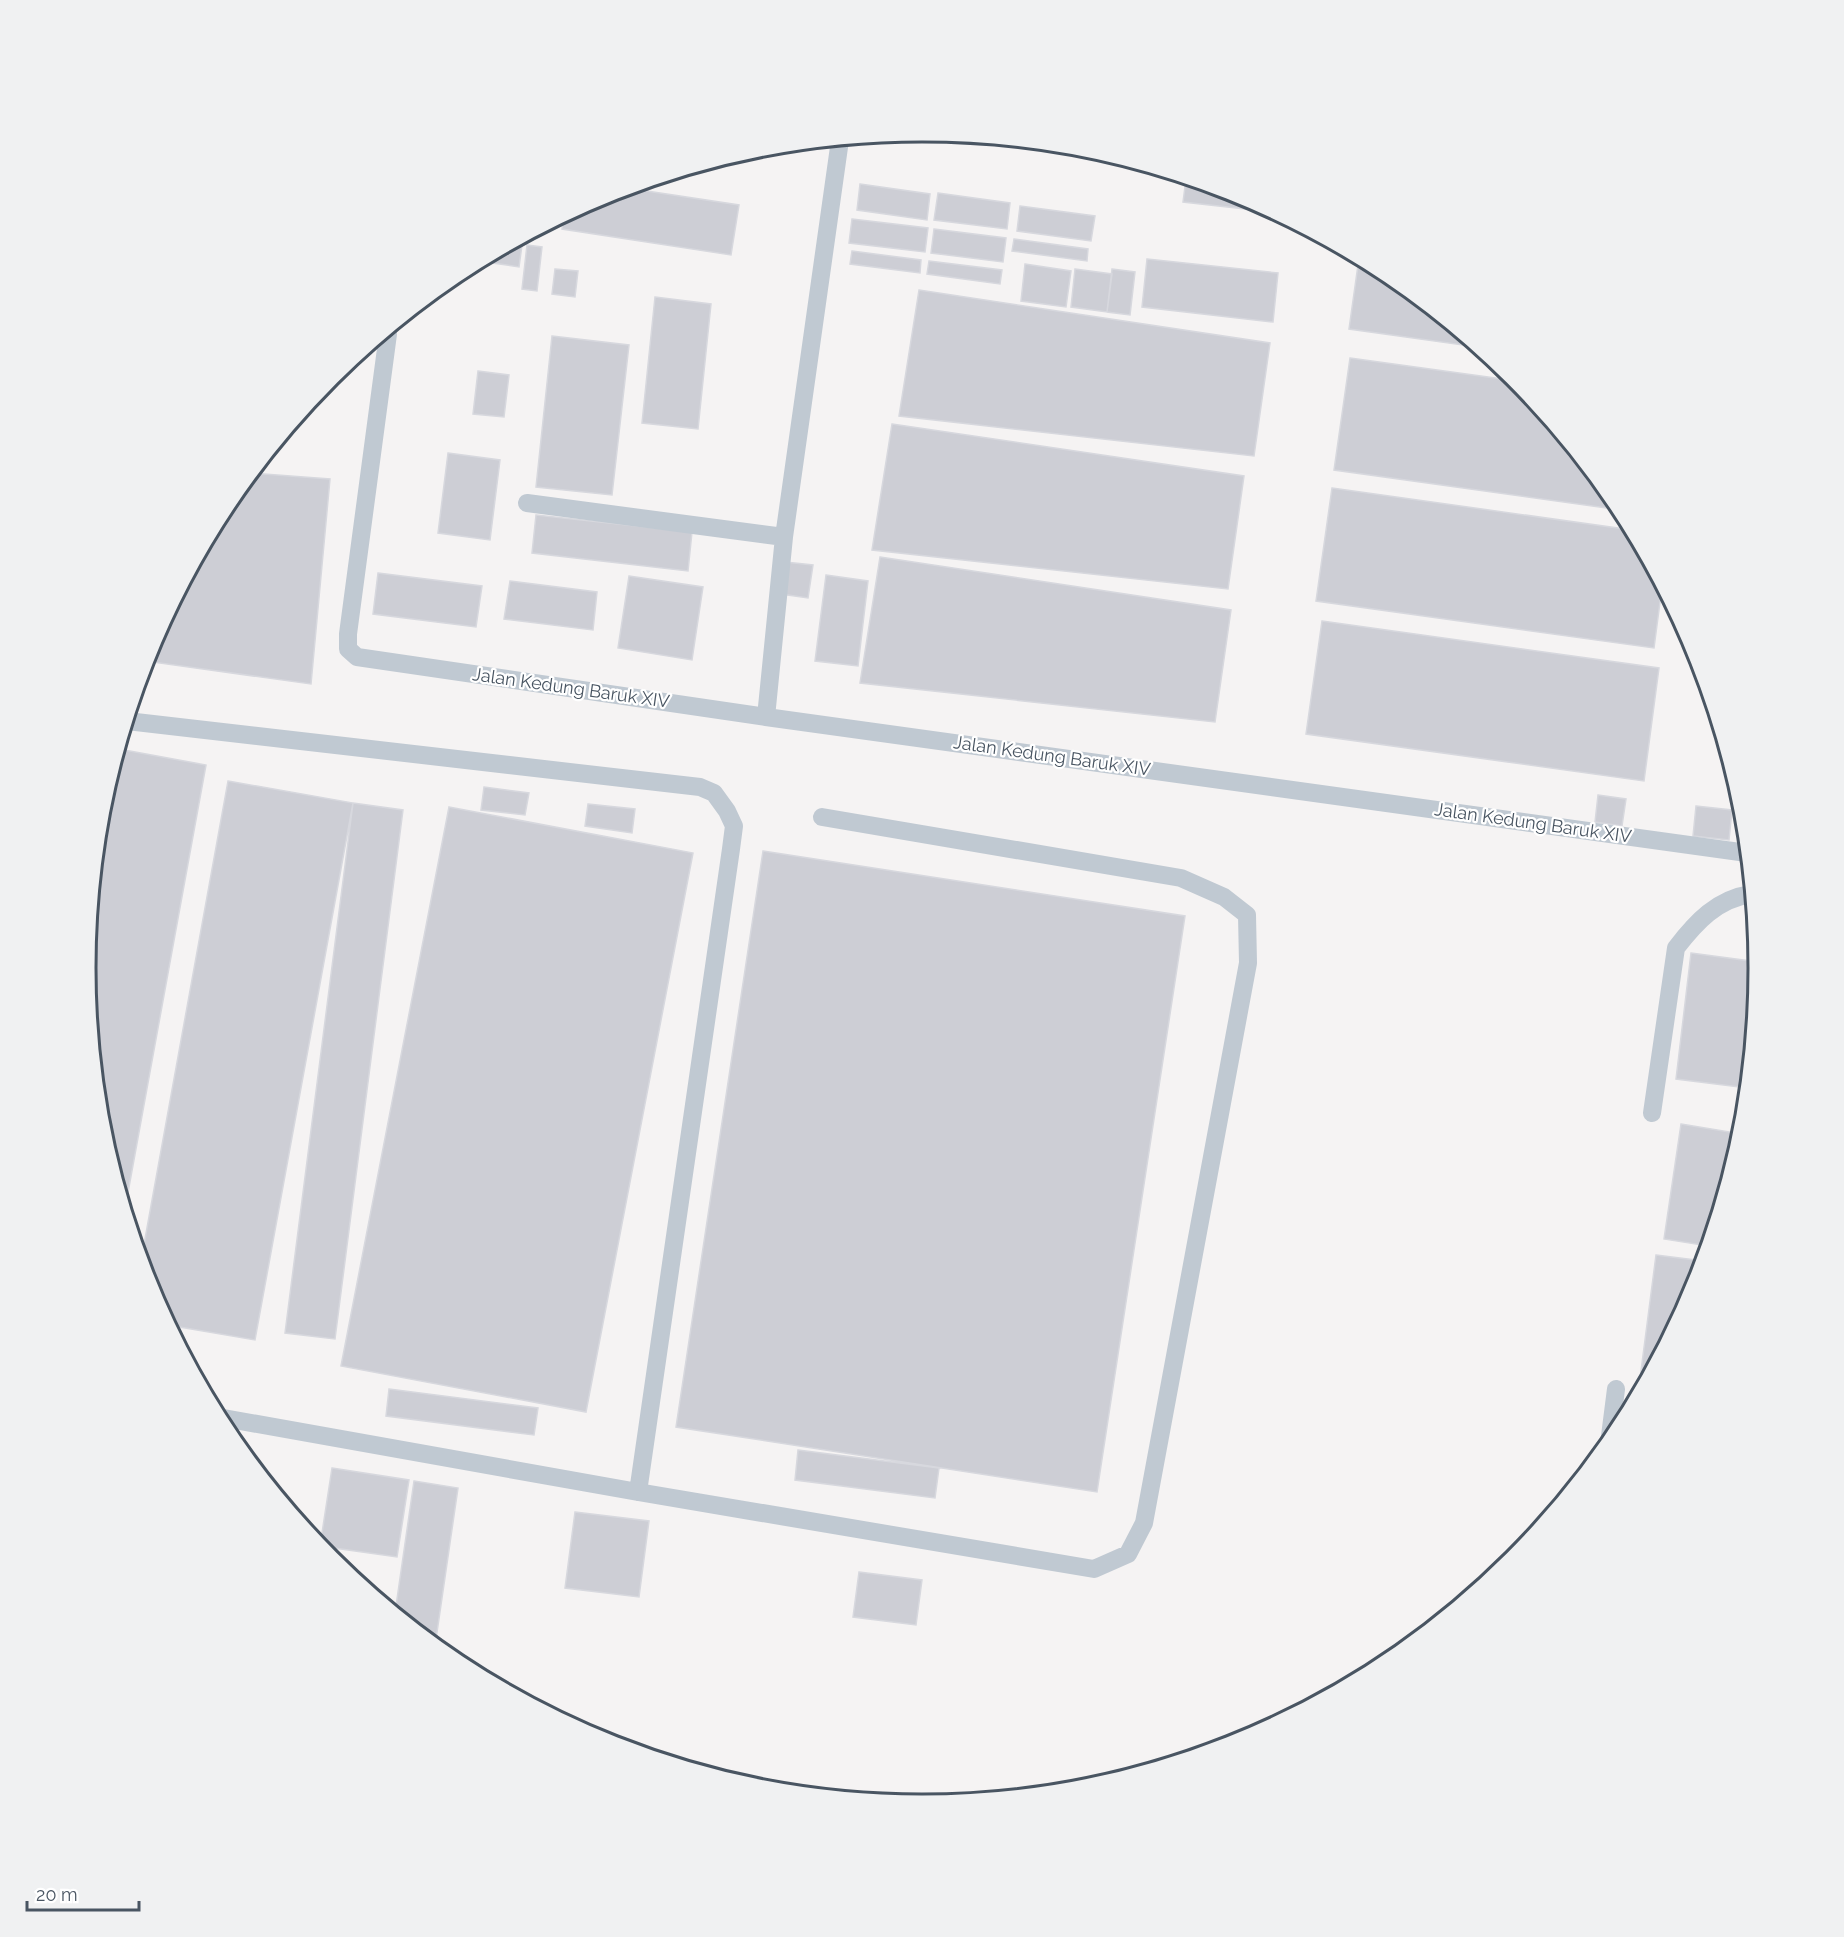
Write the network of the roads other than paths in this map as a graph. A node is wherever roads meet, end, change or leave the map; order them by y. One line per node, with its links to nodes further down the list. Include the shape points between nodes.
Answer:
1 (839, 147): 4 (lane)
2 (387, 339): 5 (lane, Jalan Kedung Baruk XIV, via 348,649 357,657)
3 (527, 503): 4 (lane)
4 (784, 537): 5 (lane)
5 (765, 717): 8 (lane, Jalan Kedung Baruk XIV)
6 (134, 721): 14 (lane, via 700,787 714,793 727,811 734,826 731,849)
7 (822, 817): 14 (lane, via 1181,878 1224,897 1247,915 1248,963 1144,1523 1128,1554 1094,1569)
8 (1739, 852)
9 (1744, 895): 10 (lane, via 1708,911 1676,948)
10 (1652, 1113)
11 (1616, 1389): 13 (lane)
12 (230, 1419): 14 (lane)
13 (1612, 1423)
14 (638, 1492)

